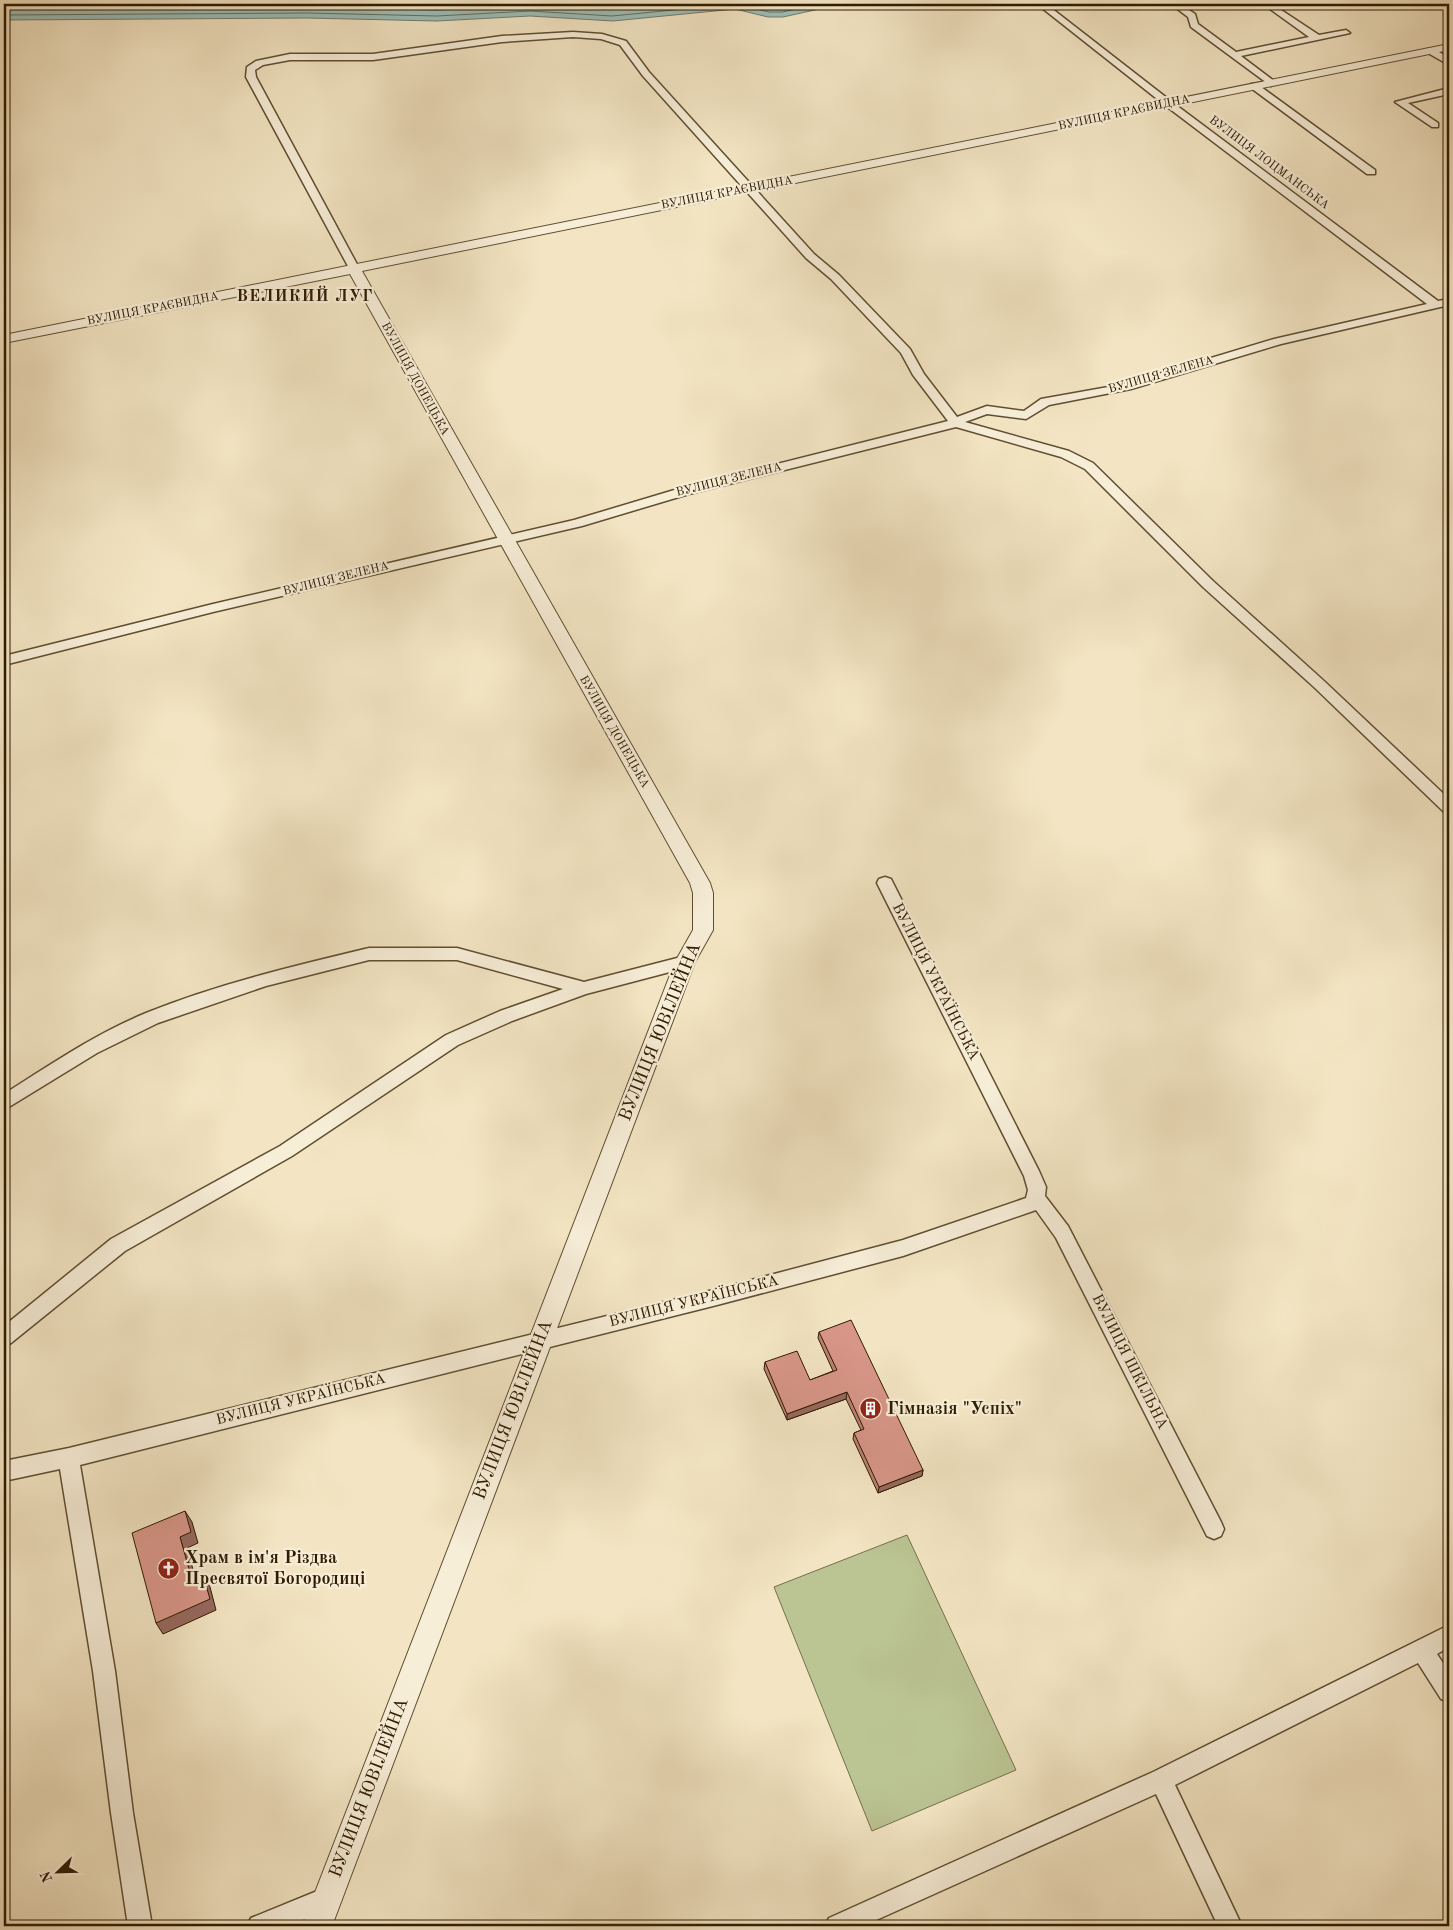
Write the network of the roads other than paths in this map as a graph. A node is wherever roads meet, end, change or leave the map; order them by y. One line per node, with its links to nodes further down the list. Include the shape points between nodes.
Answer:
1 (1041, 4): 13 (street, ВУЛИЦЯ ЛОЦМАНСЬКА)
2 (1175, 4): 8 (street, via 1192,16 1194,25)
3 (1267, 4): 5 (street)
4 (1346, 33): 5 (street)
5 (1317, 38): 8 (street)
6 (1449, 47): 7 (street, ВУЛИЦЯ КРАЄВИДНА)
7 (1431, 50): 9 (street); 10 (street, ВУЛИЦЯ КРАЄВИДНА)
8 (1234, 56): 10 (street)
9 (1449, 62)
10 (1271, 83): 11 (street, ВУЛИЦЯ КРАЄВИДНА)
11 (1254, 86): 13 (street, ВУЛИЦЯ КРАЄВИДНА); 15 (street)
12 (1449, 90): 14 (street, via 1400,102)
13 (1169, 104): 16 (street, ВУЛИЦЯ КРАЄВИДНА); 19 (street, ВУЛИЦЯ ЛОЦМАНСЬКА)
14 (1435, 125)
15 (1371, 172)
16 (751, 188): 17 (street, ВУЛИЦЯ КРАЄВИДНА); 17 (street, ВУЛИЦЯ ДОНЕЦЬКА, via 646,74 623,43 610,38 530,36 370,58 291,57 254,64 250,69 251,77); 21 (street, via 815,261 836,277 906,351 919,375)
17 (354, 268): 20 (street, ВУЛИЦЯ КРАЄВИДНА); 22 (street, ВУЛИЦЯ ДОНЕЦЬКА)
18 (1449, 302): 19 (street, ВУЛИЦЯ ЗЕЛЕНА)
19 (1435, 304): 21 (street, ВУЛИЦЯ ЗЕЛЕНА, via 1278,341 1127,388 1045,402 1026,415 987,410 966,416)
20 (4, 339)
21 (956, 423): 22 (street, ВУЛИЦЯ ЗЕЛЕНА, via 685,491 576,523); 24 (street, via 1065,454 1089,466 1208,584)
22 (504, 538): 23 (street, ВУЛИЦЯ ЗЕЛЕНА); 26 (street, ВУЛИЦЯ ДОНЕЦЬКА, via 700,883)
23 (4, 661)
24 (1449, 808)
25 (885, 883): 30 (street, ВУЛИЦЯ УКРАЇНСЬКА, via 1033,1176 1038,1188)
26 (703, 894): 27 (street, ВУЛИЦЯ ЮВІЛЕЙНА, via 702,930)
27 (685, 962): 28 (street); 32 (street, ВУЛИЦЯ ЮВІЛЕЙНА)
28 (584, 988): 29 (street, via 456,954 369,954 265,980 152,1018 91,1048); 31 (street, via 506,1016 452,1040 286,1151 118,1245)
29 (4, 1103)
30 (1036, 1199): 32 (street, ВУЛИЦЯ УКРАЇНСЬКА, via 1027,1207 903,1248); 35 (street, ВУЛИЦЯ ШКІЛЬНА, via 1062,1232)
31 (4, 1337)
32 (540, 1341): 33 (street, ВУЛИЦЯ УКРАЇНСЬКА); 40 (street, ВУЛИЦЯ ЮВІЛЕЙНА)
33 (69, 1458): 34 (street, ВУЛИЦЯ УКРАЇНСЬКА); 41 (street, via 104,1670)
34 (4, 1471)
35 (1214, 1529)
36 (1449, 1636): 37 (street)
37 (1421, 1649): 38 (street); 39 (street)
38 (1449, 1691)
39 (1161, 1780): 44 (street); 45 (street)
40 (327, 1899): 42 (street); 43 (street, ВУЛИЦЯ ЮВІЛЕЙНА)
41 (140, 1926)
42 (259, 1926)
43 (316, 1926)
44 (837, 1926)
45 (1230, 1926)

